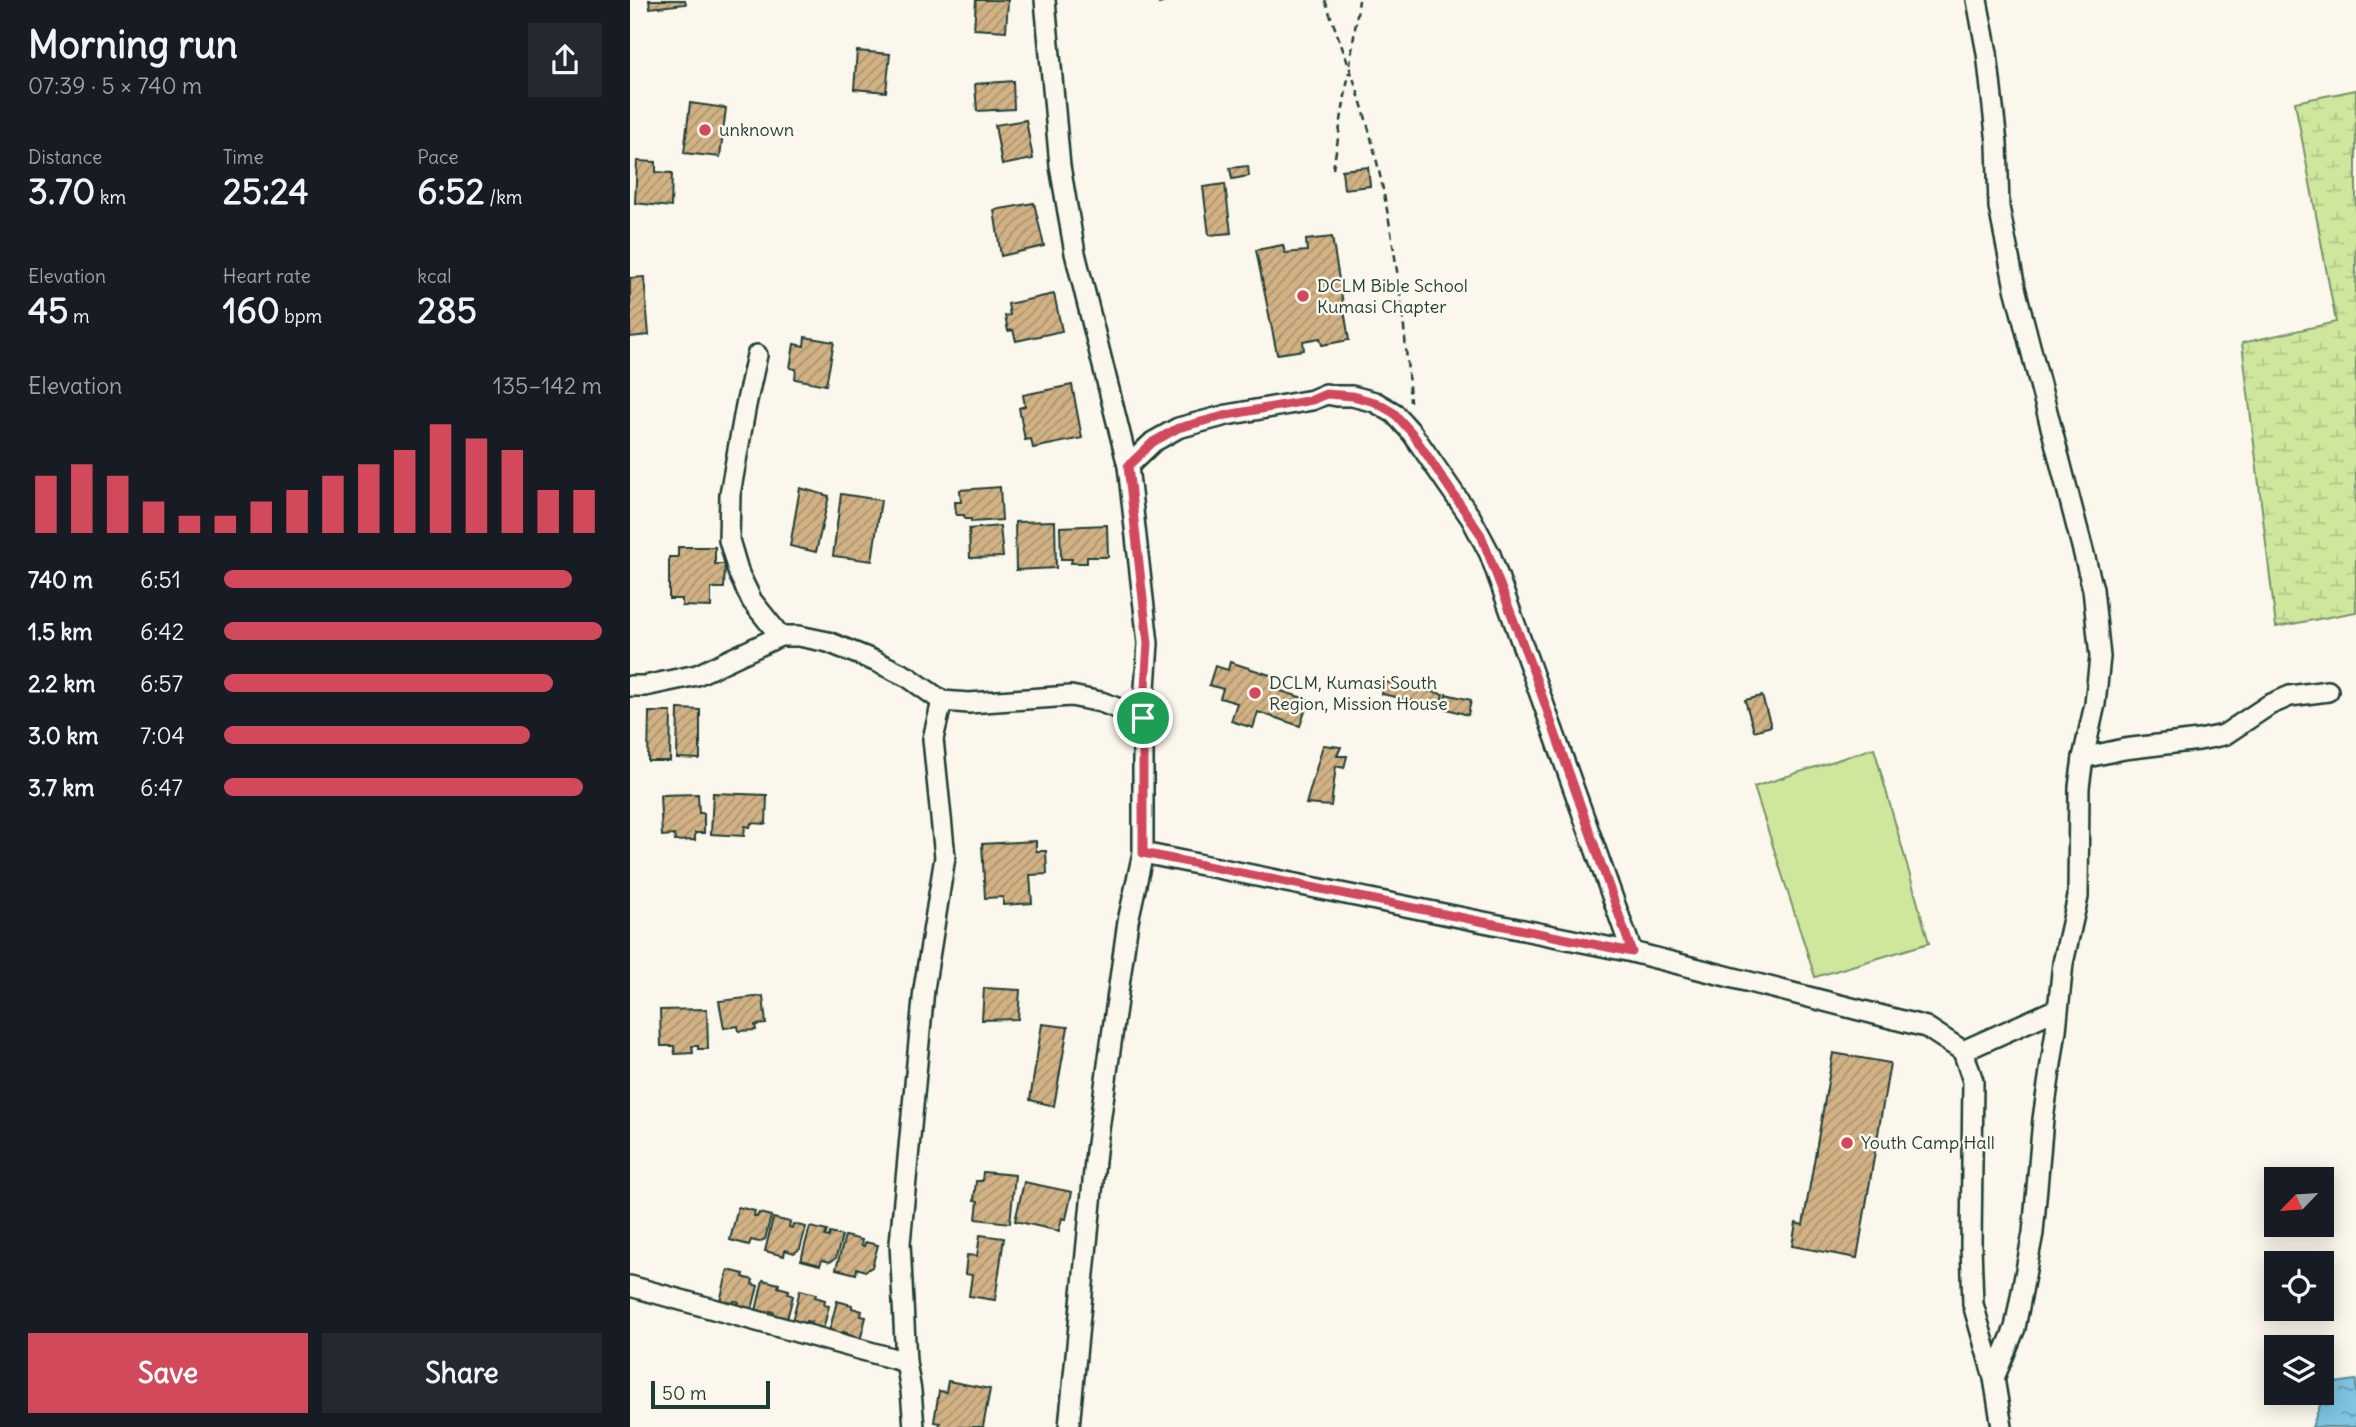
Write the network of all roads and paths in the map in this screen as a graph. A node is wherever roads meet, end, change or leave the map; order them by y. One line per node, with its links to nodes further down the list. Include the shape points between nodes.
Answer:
1 (1045, 0): 11 (street, via 1051,90 1068,216)
2 (1172, 0): 6 (path)
3 (1325, 0): 7 (path)
4 (1359, 0): 7 (path)
5 (1977, 0): 17 (street, via 1997,143 1999,206 2015,288 2093,589 2100,657)
6 (1158, 4)
7 (1350, 69): 8 (path); 10 (path, via 1386,208)
8 (1333, 169)
9 (757, 355): 12 (street, via 730,494 729,540 752,601)
10 (1412, 433): 11 (street, via 1394,413 1375,402 1326,394 1178,428 1153,442); 19 (street, via 1490,554)
11 (1128, 466): 16 (street, via 1148,643)
12 (780, 636): 13 (street, via 697,676); 15 (street, via 828,642 908,677)
13 (630, 686)
14 (2328, 691): 17 (street, via 2290,696 2224,735)
15 (942, 701): 16 (street, via 1071,696); 23 (street, via 933,738 945,857 924,989 901,1243)
16 (1143, 718): 18 (street)
17 (2083, 758): 20 (street, via 2077,897)
18 (1143, 853): 19 (street); 26 (street, via 1128,921 1096,1151)
19 (1632, 952): 21 (street, via 1926,1027)
20 (2057, 1009): 21 (street); 24 (street, via 2033,1233 2015,1328)
21 (1963, 1051): 24 (street, via 1973,1082 1973,1304)
22 (630, 1286): 23 (street)
23 (905, 1362): 25 (street)
24 (1994, 1378): 27 (street)
25 (914, 1427)
26 (1069, 1427)
27 (2003, 1427)

